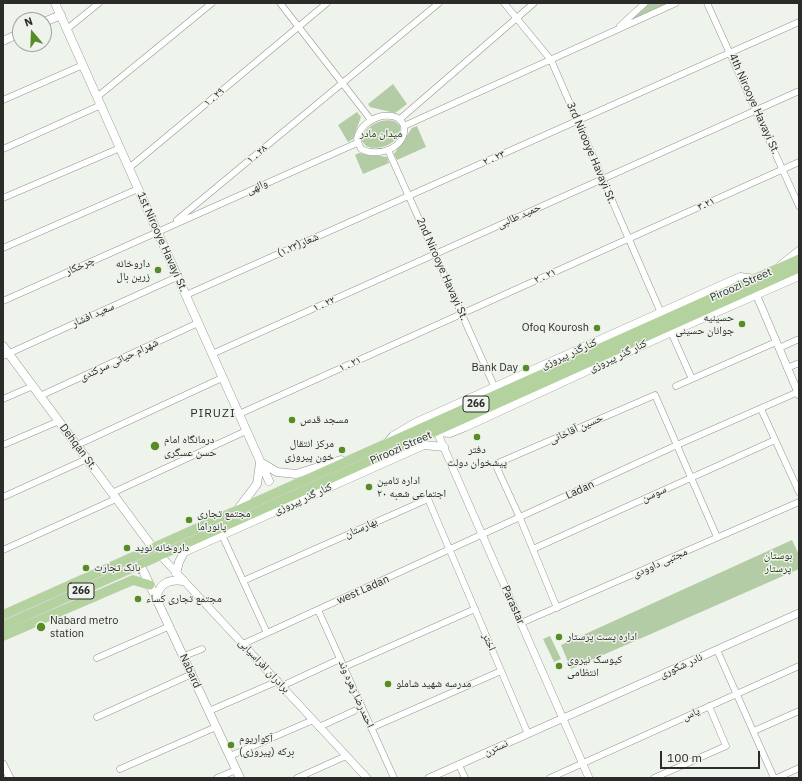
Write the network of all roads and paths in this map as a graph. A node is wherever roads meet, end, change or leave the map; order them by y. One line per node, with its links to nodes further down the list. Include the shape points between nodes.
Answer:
1 (55, 3): 12 (main road, 1st Nirooye Havayi St.)
2 (99, 3): 17 (street)
3 (212, 3): 25 (street)
4 (280, 3): 16 (street)
5 (327, 3): 16 (street, ۱ . ۲۹)
6 (439, 3): 22 (street, ۱ . ۲۸)
7 (504, 3): 14 (street, 3rd Nirooye Havayi St.)
8 (534, 3): 14 (street)
9 (645, 3): 18 (street)
10 (676, 3): 18 (street)
11 (706, 3): 19 (street, 4th Nirooye Havayi St.)
12 (60, 15): 13 (main road); 17 (main road, 1st Nirooye Havayi St.)
13 (52, 18)
14 (516, 18): 20 (street, 3rd Nirooye Havayi St.); 27 (street)
15 (799, 22): 19 (street, ۲ . ۲۳)
16 (299, 26): 22 (street); 36 (street, ۱ . ۲۹)
17 (67, 29): 21 (main road, 1st Nirooye Havayi St.)
18 (615, 30): 20 (street)
19 (730, 52): 26 (street, 4th Nirooye Havayi St.); 29 (street, ۲ . ۲۳)
20 (551, 60): 29 (street, 3rd Nirooye Havayi St.); 30 (street)
21 (83, 65): 24 (street); 25 (main road, 1st Nirooye Havayi St.)
22 (343, 83): 28 (street); 43 (street, ۱ . ۲۸)
23 (799, 91): 26 (street, حمید طالبی)
24 (3, 100)
25 (99, 101): 32 (main road, 1st Nirooye Havayi St.); 33 (street)
26 (757, 110): 37 (street, 4th Nirooye Havayi St.); 38 (street, حمید طالبی)
27 (400, 119): 28 (street, via 386,116); 30 (street)
28 (371, 120): 31 (street, via 360,130)
29 (577, 121): 38 (street, 3rd Nirooye Havayi St.); 40 (street, ۲ . ۲۳)
30 (404, 126): 34 (street, via 401,140)
31 (357, 143): 34 (street, via 361,149 369,152 380,153); 43 (street, والهی)
32 (120, 148): 36 (main road, 1st Nirooye Havayi St.); 41 (street)
33 (3, 149)
34 (388, 150): 40 (street, 2nd Nirooye Havayi St.)
35 (799, 162): 37 (street, ۳.۲۱)
36 (129, 168): 39 (main road, 1st Nirooye Havayi St.)
37 (784, 169): 42 (street, 4th Nirooye Havayi St.); 45 (street, ۳.۲۱)
38 (602, 179): 45 (street, 3rd Nirooye Havayi St.); 48 (street, حمید طالبی)
39 (138, 189): 44 (main road, 1st Nirooye Havayi St.); 46 (street)
40 (410, 195): 48 (street, 2nd Nirooye Havayi St.); 56 (street, شعار(۱.۲۳))
41 (3, 198)
42 (799, 204)
43 (171, 225): 44 (street, والهی)
44 (157, 231): 53 (main road, 1st Nirooye Havayi St.); 57 (street, چرخکار)
45 (629, 239): 58 (street, 3rd Nirooye Havayi St.); 59 (street, ۲ . ۲۱)
46 (3, 248)
47 (799, 251): 51 (main road)
48 (436, 254): 59 (street, 2nd Nirooye Havayi St.); 65 (street, ۱ . ۲۲)
49 (799, 259): 51 (main road, Piroozi Street / 266)
50 (799, 268): 61 (main road, Piroozi Street / 266)
51 (775, 270): 54 (main road, Piroozi Street / 266)
52 (799, 276): 55 (main road)
53 (177, 277): 56 (main road, 1st Nirooye Havayi St.); 66 (street, سعید افشار)
54 (756, 279): 58 (main road, کنارگذر پیروزی, via 740,277); 70 (main road, Piroozi Street / 266)
55 (756, 294): 61 (main road); 63 (street)
56 (186, 295): 60 (main road, 1st Nirooye Havayi St.)
57 (3, 301)
58 (661, 313): 67 (main road, کنارگذر پیروزی)
59 (462, 314): 75 (street, 2nd Nirooye Havayi St.); 80 (street, ۱ . ۲۱)
60 (198, 323): 65 (main road, 1st Nirooye Havayi St.); 77 (street, شهرام حیاتی سرکندی)
61 (667, 331): 72 (street); 84 (main road, Piroozi Street / 266)
62 (799, 339): 63 (street)
63 (777, 345): 69 (street); 72 (street)
64 (3, 346): 66 (main road, Dehqan St.)
65 (212, 354): 71 (main road, 1st Nirooye Havayi St.)
66 (6, 355): 73 (main road, Dehqan St.)
67 (558, 360): 70 (main road); 75 (main road, کنارگذر پیروزی)
68 (799, 363): 69 (street)
69 (787, 368): 76 (street)
70 (535, 377): 82 (main road, Piroozi Street / 266)
71 (222, 378): 80 (main road, 1st Nirooye Havayi St.); 88 (street)
72 (692, 379): 74 (street)
73 (33, 386): 77 (main road, Dehqan St.); 78 (street)
74 (676, 386)
75 (494, 388): 86 (main road, کنارگذر پیروزی, via 415,423 393,436)
76 (798, 394): 79 (street)
77 (40, 396): 81 (main road, Dehqan St.)
78 (3, 399)
79 (761, 409): 85 (street); 89 (street)
80 (239, 414): 83 (main road, 1st Nirooye Havayi St.)
81 (59, 421): 87 (street); 88 (main road, Dehqan St.)
82 (433, 423): 84 (main road); 86 (main road, Piroozi Street / 266)
83 (246, 431): 93 (main road, 1st Nirooye Havayi St.); 97 (street)
84 (437, 432): 90 (street, Parastar); 99 (main road, Piroozi Street / 266)
85 (776, 440): 94 (street, سوسن); 96 (street)
86 (388, 443): 91 (main road, Piroozi Street / 266)
87 (3, 445)
88 (76, 445): 92 (main road, Dehqan St.)
89 (677, 445): 94 (street); 104 (street, Ladan); 104 (street, حسین آقاخانی, via 655,395 505,460 497,465)
90 (444, 447): 101 (main road, کنار گذر پیروزی, via 424,445); 106 (street, Parastar)
91 (362, 454): 93 (main road, via 296,474 277,472); 102 (main road, Piroozi Street / 266)
92 (87, 459): 97 (main road, Dehqan St.); 98 (street)
93 (260, 462): 95 (main road, 1st Nirooye Havayi St.); 102 (main road, via 257,484)
94 (690, 477): 107 (street); 109 (street, سوسن)
95 (269, 481)
96 (799, 492)
97 (114, 496): 108 (main road, Dehqan St.); 110 (street)
98 (3, 497)
99 (278, 502): 101 (main road); 103 (main road); 112 (main road, Piroozi Street / 266)
100 (799, 502): 107 (street, مجتبی داوودی)
101 (288, 506): 103 (main road, کنار گذر پیروزی)
102 (238, 510): 108 (main road, Piroozi Street / 266)
103 (273, 512): 105 (main road, کنار گذر پیروزی)
104 (520, 518): 106 (street, Ladan); 109 (street)
105 (222, 535): 114 (main road, کنار گذر پیروزی, via 184,552 178,562); 116 (street)
106 (483, 535): 111 (street, west Ladan); 127 (street, Parastar)
107 (717, 537): 120 (street, مجتبی داوودی)
108 (153, 548): 112 (main road); 125 (main road, Piroozi Street / 266)
109 (533, 549): 120 (street)
110 (3, 550)
111 (450, 550): 116 (street, بهارستان, via 429,501 424,499); 121 (street, اختر); 123 (street, west Ladan)
112 (160, 555): 113 (main road, Piroozi Street / 266); 114 (street, برادران افراسیابی)
113 (140, 564): 117 (main road, Nabard); 119 (main road, Piroozi Street / 266)
114 (176, 573): 115 (street, برادران افراسیابی)
115 (184, 581): 118 (main road, via 165,582 160,586); 133 (street, برادران افراسیابی)
116 (243, 581): 131 (street)
117 (150, 585): 118 (main road, Nabard); 122 (main road, via 133,580)
118 (156, 597): 129 (main road, Nabard)
119 (46, 606): 122 (main road); 126 (main road, Piroozi Street / 266)
120 (557, 608): 127 (street, مجتبی داوودی)
121 (475, 609): 140 (street); 141 (street, اختر)
122 (63, 610): 130 (main road)
123 (318, 610): 131 (street, west Ladan); 138 (street, احمدرضا زهره وند)
124 (799, 613): 135 (street, نادر شکوری)
125 (3, 615)
126 (24, 617): 128 (main road, Piroozi Street / 266); 130 (main road)
127 (521, 623): 150 (street, Parastar)
128 (3, 626)
129 (170, 626): 136 (main road, Nabard); 137 (street)
130 (16, 631): 132 (main road)
131 (267, 633): 133 (street, west Ladan)
132 (3, 636)
133 (243, 644): 143 (street, برادران افراسیابی)
134 (202, 649): 136 (street)
135 (717, 650): 144 (street); 150 (street, نادر شکوری)
136 (184, 656): 142 (main road, Nabard)
137 (97, 658)
138 (340, 659): 140 (street, احمدرضا زهره وند); 143 (street)
139 (799, 666): 144 (street, یاس)
140 (344, 667): 154 (street, احمدرضا زهره وند)
141 (501, 672): 154 (street); 156 (street, اختر)
142 (192, 674): 146 (main road, Nabard); 149 (street)
143 (280, 684): 146 (street); 151 (street, برادران افراسیابی)
144 (737, 694): 145 (street, یاس); 155 (street)
145 (709, 706): 160 (street, یاس); 175 (street, via 726,746)
146 (209, 711): 152 (main road, Nabard)
147 (354, 711): 153 (street)
148 (799, 711): 155 (street)
149 (97, 717)
150 (563, 718): 156 (street, نسترن); 160 (street, Parastar)
151 (313, 720): 153 (street, برادران افراسیابی); 157 (street)
152 (216, 727): 157 (main road, Nabard); 163 (street)
153 (319, 727): 158 (street, برادران افراسیابی)
154 (371, 728): 170 (street, احمدرضا زهره وند)
155 (754, 731): 176 (street)
156 (528, 734): 161 (street, نسترن)
157 (230, 756): 164 (main road, Nabard)
158 (346, 756): 168 (street); 169 (street, برادران افراسیابی)
159 (3, 764): 165 (street)
160 (582, 764): 173 (street, یاس); 174 (street, Parastar)
161 (459, 765): 171 (street, نسترن); 172 (street)
162 (799, 768): 176 (street)
163 (120, 769)
164 (236, 770): 166 (street); 167 (main road, Nabard)
165 (10, 778)
166 (217, 778)
167 (240, 778)
168 (297, 778)
169 (366, 778)
170 (394, 778)
171 (429, 778)
172 (465, 778)
173 (550, 778)
174 (589, 778)
175 (654, 778)
176 (775, 778)

